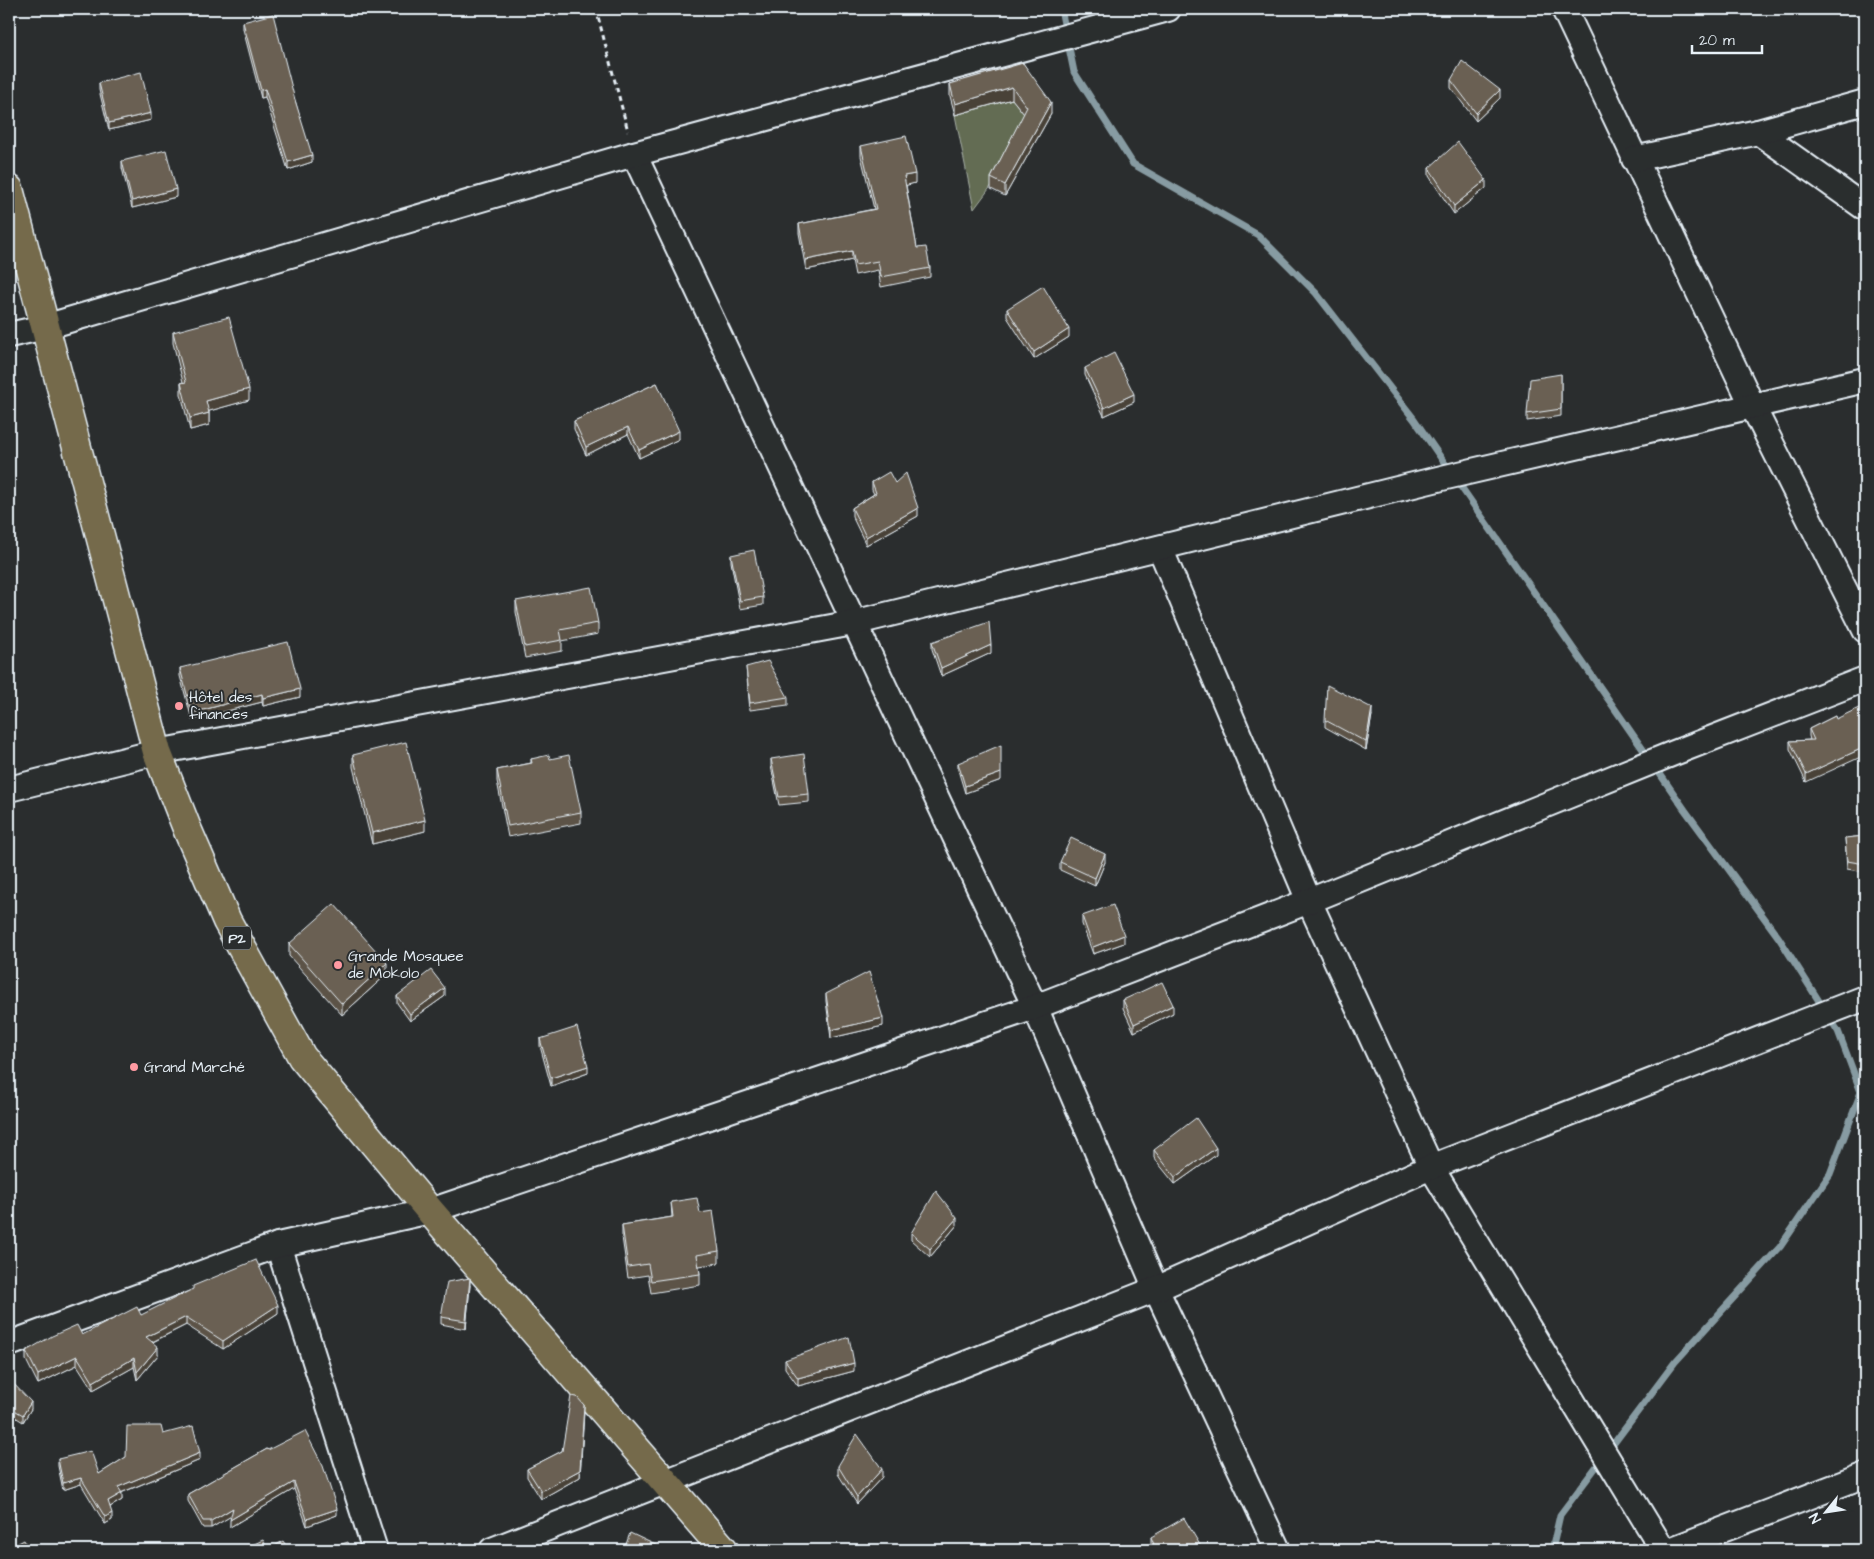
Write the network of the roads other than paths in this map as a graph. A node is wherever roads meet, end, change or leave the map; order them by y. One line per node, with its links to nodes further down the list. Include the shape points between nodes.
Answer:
1 (1168, 9): 5 (street)
2 (1564, 9): 6 (street)
3 (1865, 102): 4 (street)
4 (1758, 132): 6 (street); 8 (street)
5 (634, 154): 9 (street); 14 (street)
6 (1634, 159): 12 (street)
7 (9, 189): 9 (main road, P2)
8 (1865, 208)
9 (45, 326): 10 (street); 17 (main road, P2)
10 (9, 335)
11 (1865, 380): 12 (street)
12 (1753, 407): 13 (street, via 1442,478); 15 (street)
13 (1160, 548): 14 (street); 19 (street)
14 (854, 623): 17 (street); 21 (street)
15 (1865, 630)
16 (1865, 679): 19 (street)
17 (158, 752): 18 (street); 23 (main road, P2, via 227,921 302,1057)
18 (9, 789)
19 (1309, 901): 21 (street); 22 (street)
20 (1858, 1001): 22 (street)
21 (1035, 1007): 23 (street); 25 (street)
22 (1431, 1167): 25 (street); 33 (street)
23 (430, 1211): 24 (street); 28 (main road, P2)
24 (278, 1245): 26 (street); 29 (street)
25 (1156, 1289): 28 (street); 32 (street)
26 (9, 1344)
27 (1865, 1475): 34 (street)
28 (667, 1483): 30 (street); 31 (main road, P2)
29 (375, 1550)
30 (492, 1550)
31 (724, 1550)
32 (1278, 1550)
33 (1663, 1550)
34 (1670, 1550)

